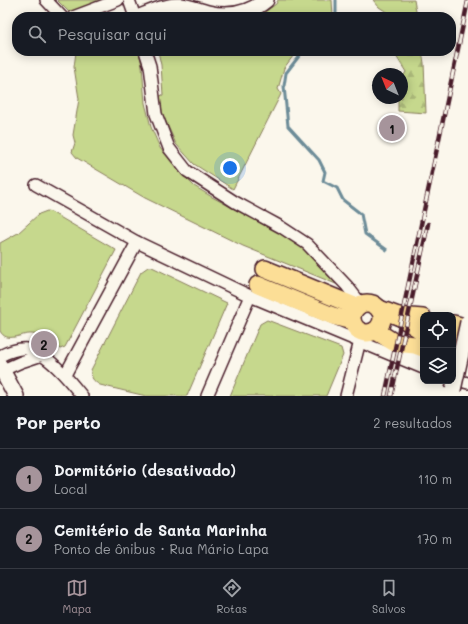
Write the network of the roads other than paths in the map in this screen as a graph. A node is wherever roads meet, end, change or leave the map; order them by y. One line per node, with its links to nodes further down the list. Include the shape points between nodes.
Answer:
1 (46, 0): 5 (street)
2 (118, 0): 6 (street)
3 (129, 0): 7 (street)
4 (266, 0): 10 (main road)
5 (57, 12)
6 (86, 12)
7 (133, 12)
8 (155, 12): 9 (main road, via 182,6)
9 (205, 12)
10 (244, 12)
11 (147, 56): 19 (street, via 156,114 169,148 187,171 307,244 347,286)
12 (36, 185): 13 (street)
13 (137, 242): 15 (street); 34 (street)
14 (265, 269): 19 (main road)
15 (254, 290): 19 (main road); 39 (street)
16 (398, 316): 17 (main road); 19 (main road, via 379,309 381,323); 22 (main road)
17 (420, 318)
18 (468, 322): 36 (main road, bridge)
19 (361, 323): 25 (main road); 31 (street); 40 (street)
20 (456, 325): 21 (main road)
21 (468, 328)
22 (420, 329)
23 (456, 338): 24 (main road)
24 (468, 340)
25 (395, 343): 26 (main road); 27 (street)
26 (420, 347)
27 (420, 357)
28 (456, 358): 29 (main road)
29 (468, 360)
30 (1, 364): 34 (street, via 21,362 42,355); 37 (main road)
31 (420, 366)
32 (456, 369): 33 (street)
33 (468, 373)
34 (65, 375): 38 (street)
35 (468, 383): 36 (street)
36 (453, 389)
37 (16, 396)
38 (82, 396)
39 (207, 396)
40 (346, 396)

